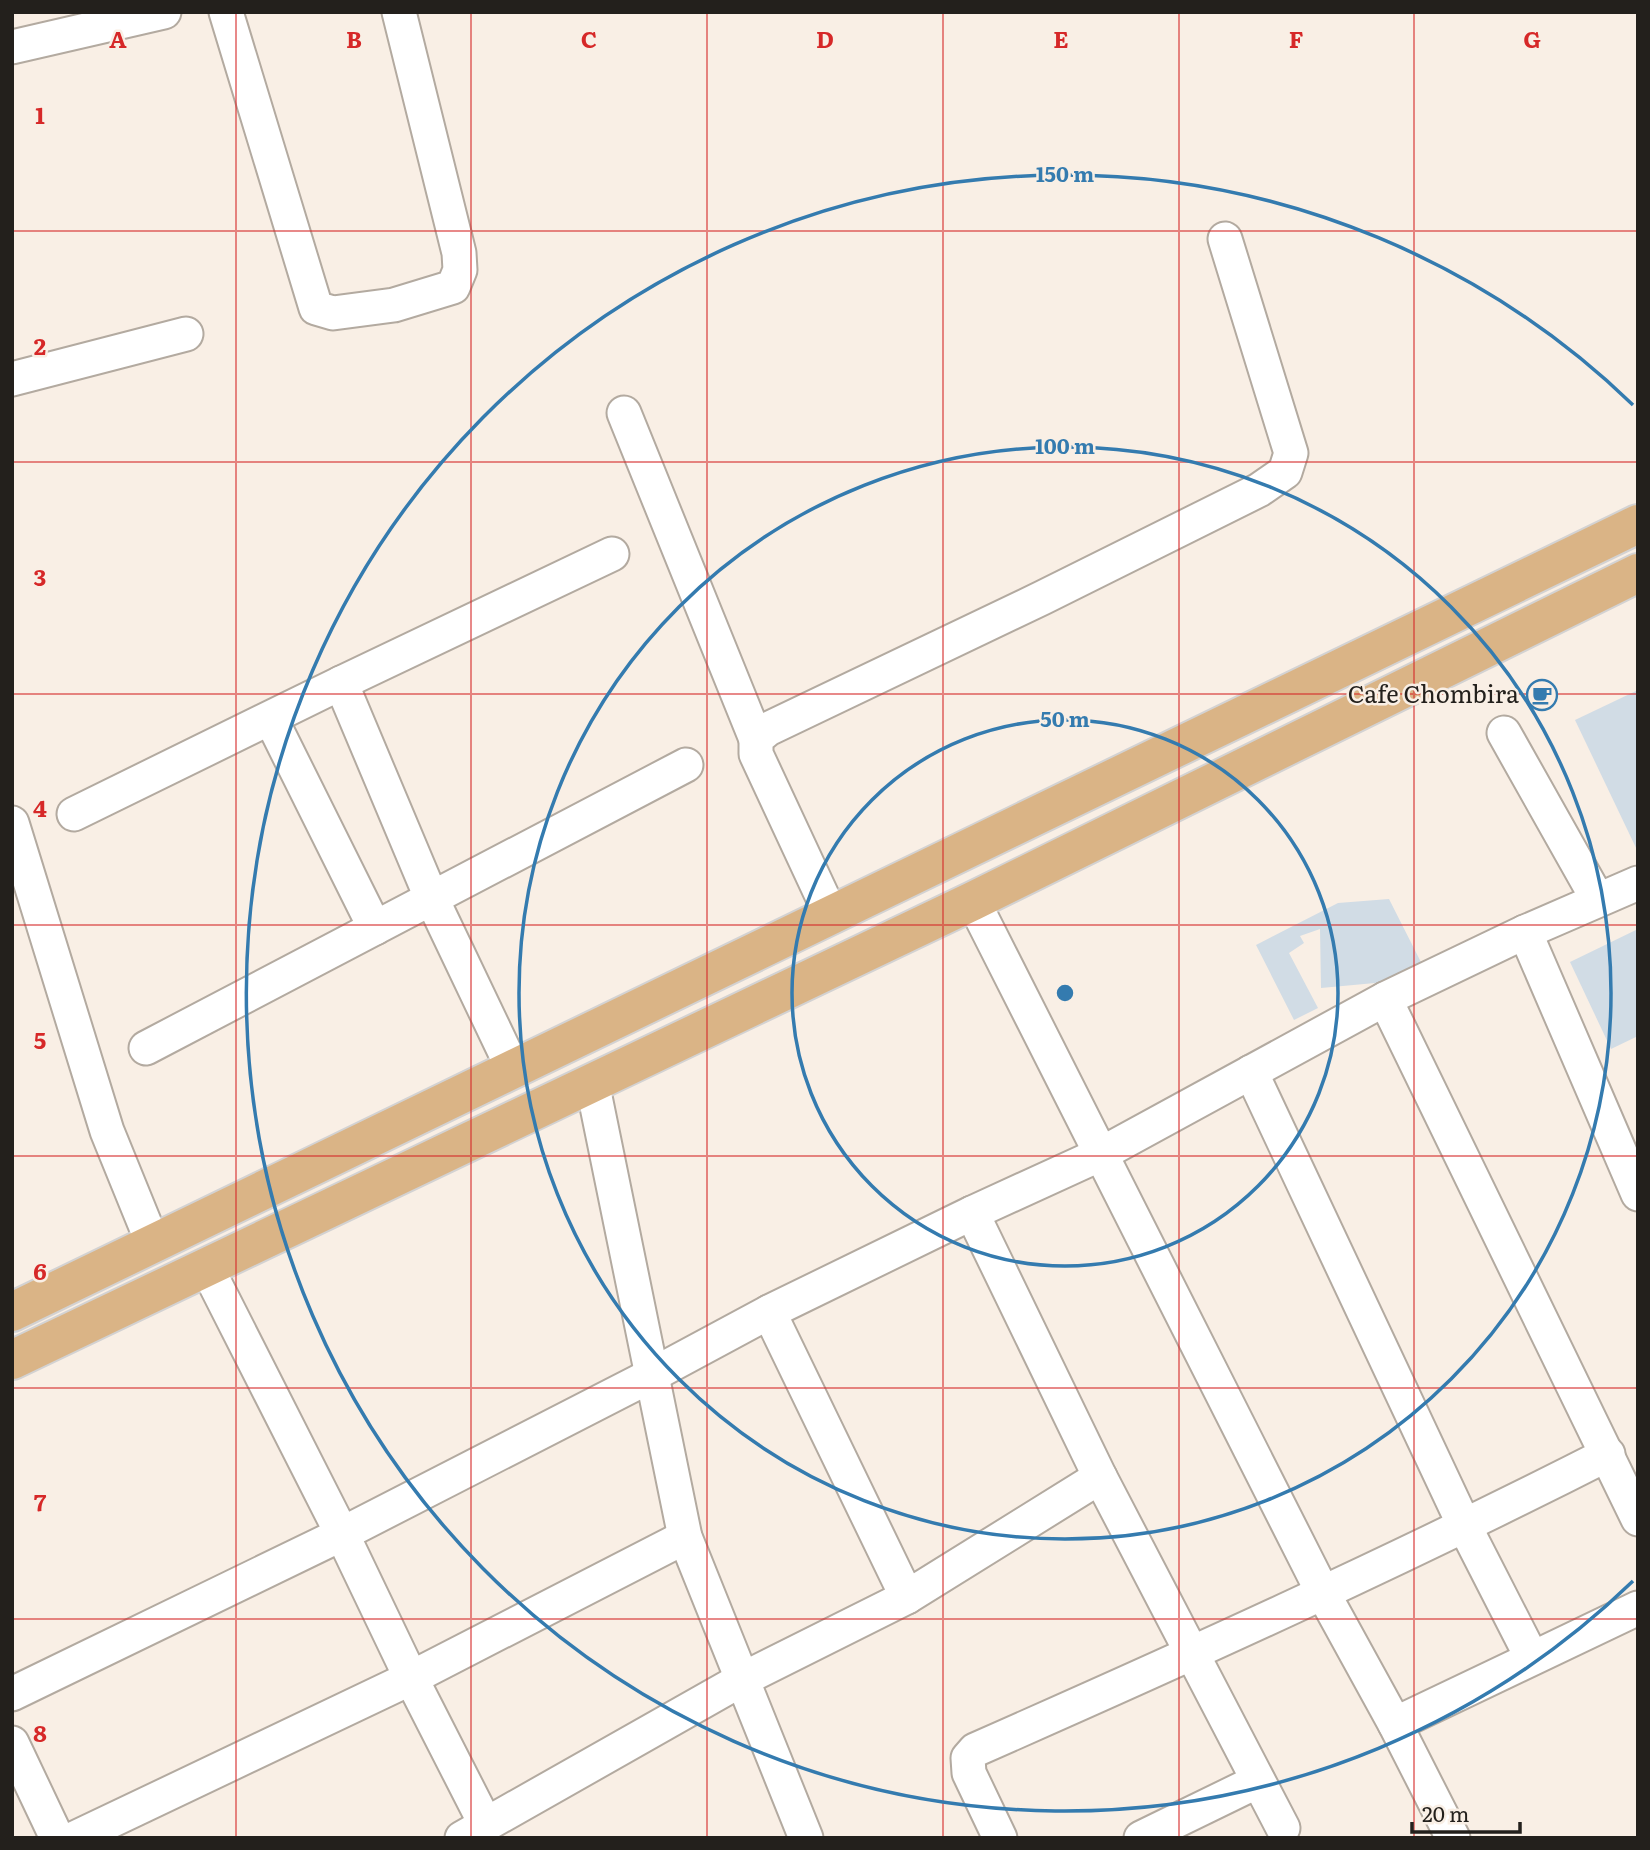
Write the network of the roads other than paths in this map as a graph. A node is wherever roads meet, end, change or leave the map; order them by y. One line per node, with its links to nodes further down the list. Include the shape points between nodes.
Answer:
1 (164, 12): 4 (street)
2 (226, 12): 3 (street, via 316,308 333,313 394,305 453,287 460,270)
3 (400, 12)
4 (12, 47)
5 (1225, 239): 15 (street, via 1291,453 1285,472 1179,532 768,729)
6 (186, 334): 7 (street)
7 (12, 379)
8 (624, 413): 15 (street)
9 (1638, 524): 23 (main road)
10 (612, 554): 12 (street)
11 (1638, 573): 21 (main road)
12 (341, 683): 13 (street); 20 (street)
13 (271, 719): 17 (street); 24 (street)
14 (1504, 733): 22 (street)
15 (756, 739): 23 (street, via 756,754)
16 (686, 765): 20 (street)
17 (74, 814)
18 (12, 824): 34 (street, via 107,1130)
19 (1638, 883): 22 (street)
20 (431, 897): 24 (street); 28 (street)
21 (973, 901): 30 (main road); 31 (street)
22 (1598, 901): 25 (street)
23 (831, 915): 28 (main road)
24 (375, 928): 27 (street)
25 (1525, 932): 26 (street); 32 (street)
26 (1385, 999): 29 (street); 40 (street)
27 (146, 1048)
28 (513, 1069): 34 (main road)
29 (1251, 1072): 31 (street); 43 (street)
30 (592, 1082): 35 (main road); 39 (street)
31 (1101, 1154): 33 (street); 46 (street)
32 (1638, 1194)
33 (972, 1213): 37 (street); 41 (street)
34 (153, 1244): 36 (main road)
35 (206, 1266): 38 (main road); 44 (street)
36 (12, 1312)
37 (769, 1312): 39 (street); 47 (street)
38 (12, 1360)
39 (652, 1375): 44 (street); 45 (street)
40 (1608, 1454): 42 (street); 43 (street)
41 (1100, 1477): 47 (street); 49 (street)
42 (1638, 1519)
43 (1465, 1527): 46 (street); 50 (street)
44 (342, 1534): 51 (street); 53 (street)
45 (685, 1537): 51 (street); 52 (street)
46 (1324, 1593): 49 (street); 54 (street)
47 (907, 1597): 52 (street)
48 (1638, 1608): 50 (street)
49 (1192, 1654): 56 (street); 62 (street, via 975,1750 968,1758 970,1773)
50 (1532, 1658): 54 (street)
51 (411, 1678): 58 (street); 60 (street)
52 (741, 1680): 58 (street); 61 (street)
53 (12, 1694)
54 (1395, 1724): 64 (street)
55 (12, 1743): 59 (street)
56 (1258, 1781): 57 (street); 63 (street)
57 (1283, 1828)
58 (474, 1831)
59 (57, 1838)
60 (75, 1838)
61 (806, 1838)
62 (1000, 1838)
63 (1141, 1838)
64 (1453, 1838)

